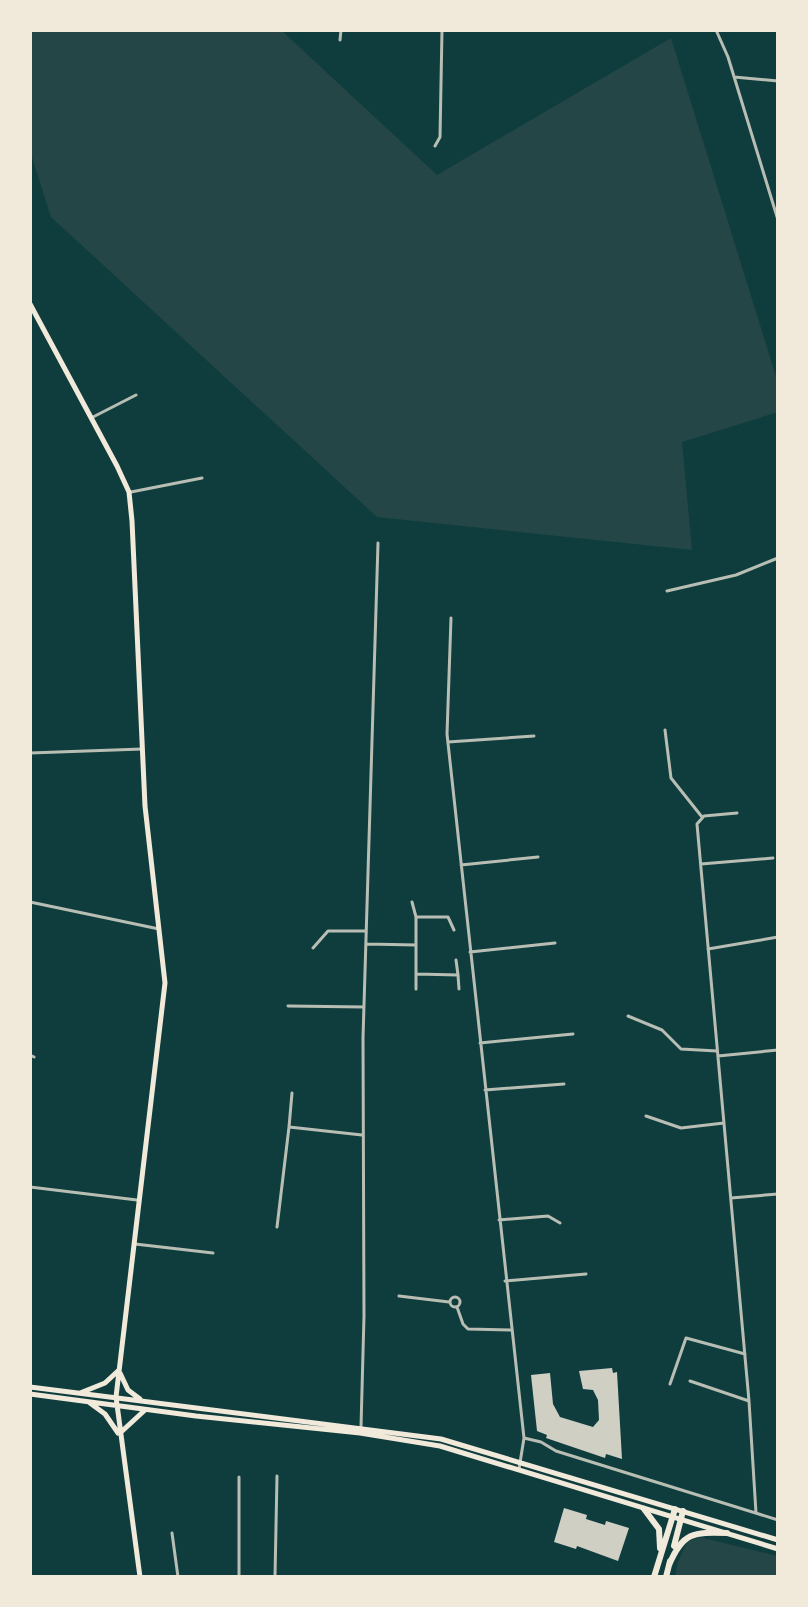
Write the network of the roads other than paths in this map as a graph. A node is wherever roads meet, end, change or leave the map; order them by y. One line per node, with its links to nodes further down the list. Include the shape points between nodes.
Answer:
1 (341, 30): 4 (street)
2 (442, 30): 7 (street, via 440,137)
3 (716, 30): 5 (street)
4 (340, 40)
5 (734, 77): 6 (street); 8 (street)
6 (778, 81)
7 (435, 146)
8 (778, 220)
9 (30, 304): 11 (main road)
10 (136, 395): 11 (street)
11 (91, 418): 13 (main road)
12 (202, 478): 13 (street)
13 (129, 492): 21 (main road)
14 (378, 543): 34 (street)
15 (778, 558): 16 (street, via 736,575)
16 (667, 591)
17 (451, 618): 20 (street)
18 (665, 730): 24 (street, via 671,778)
19 (534, 736): 20 (street)
20 (448, 742): 28 (street)
21 (143, 749): 22 (street); 32 (main road)
22 (30, 753)
23 (737, 813): 24 (street)
24 (702, 817): 27 (street, via 697,824)
25 (538, 857): 28 (street)
26 (773, 858): 27 (street)
27 (701, 864): 40 (street)
28 (461, 865): 41 (street)
29 (30, 902): 32 (street)
30 (412, 902): 31 (street)
31 (416, 917): 33 (street, via 448,917); 38 (street)
32 (159, 929): 64 (main road, via 164,1003)
33 (454, 930)
34 (366, 931): 37 (street); 39 (street, via 328,931)
35 (778, 937): 40 (street)
36 (555, 943): 41 (street)
37 (366, 944): 38 (street); 48 (street)
38 (416, 945): 43 (street)
39 (313, 948)
40 (708, 949): 53 (street)
41 (470, 952): 51 (street)
42 (456, 960): 44 (street)
43 (416, 974): 44 (street); 45 (street)
44 (458, 975): 46 (street)
45 (416, 989)
46 (459, 989)
47 (288, 1006): 48 (street)
48 (364, 1007): 60 (street)
49 (628, 1016): 53 (street, via 662,1030 681,1049)
50 (573, 1034): 51 (street)
51 (480, 1043): 55 (street)
52 (778, 1050): 53 (street)
53 (718, 1053): 58 (street)
54 (564, 1084): 55 (street)
55 (485, 1090): 65 (street)
56 (292, 1093): 59 (street)
57 (646, 1116): 58 (street, via 681,1128)
58 (724, 1123): 63 (street)
59 (289, 1127): 60 (street); 67 (street)
60 (362, 1135): 90 (street)
61 (30, 1187): 64 (street)
62 (778, 1194): 63 (street)
63 (731, 1198): 76 (street)
64 (140, 1200): 68 (main road)
65 (499, 1220): 66 (street, via 548,1216); 71 (street)
66 (560, 1223)
67 (277, 1227)
68 (135, 1244): 69 (street); 77 (main road)
69 (213, 1253)
70 (586, 1274): 71 (street)
71 (505, 1281): 75 (street)
72 (399, 1296): 73 (street)
73 (449, 1302): 74 (street); 74 (street, via 458,1298)
74 (457, 1307): 75 (street, via 468,1329)
75 (511, 1330): 93 (street)
76 (745, 1354): 79 (street, via 686,1338); 86 (street)
77 (120, 1370): 82 (main road); 83 (main road); 84 (main road, via 128,1390)
78 (690, 1381): 86 (street)
79 (670, 1384)
80 (30, 1387): 82 (main road)
81 (30, 1394): 85 (main road)
82 (78, 1394): 83 (main road)
83 (116, 1397): 84 (main road); 87 (main road)
84 (142, 1400): 89 (main road)
85 (87, 1401): 87 (main road); 92 (main road, via 110,1419)
86 (749, 1401): 99 (street)
87 (116, 1405): 88 (main road); 92 (main road)
88 (146, 1409): 89 (main road); 92 (main road)
89 (253, 1419): 90 (main road)
90 (361, 1430): 91 (main road)
91 (377, 1433): 94 (main road); 94 (main road, via 456,1442)
92 (120, 1436): 109 (main road)
93 (524, 1438): 94 (street); 99 (street)
94 (520, 1465): 97 (main road); 98 (main road)
95 (277, 1476): 112 (street)
96 (239, 1477): 111 (street)
97 (644, 1509): 100 (main road); 107 (highway, via 659,1529)
98 (679, 1510): 100 (highway); 102 (highway); 105 (main road)
99 (756, 1513): 101 (street)
100 (672, 1518): 102 (main road); 107 (highway)
101 (778, 1520)
102 (681, 1521): 104 (main road); 108 (highway)
103 (172, 1533): 110 (street)
104 (727, 1533): 106 (main road); 108 (highway, via 684,1538)
105 (778, 1540)
106 (778, 1549)
107 (659, 1559): 113 (highway)
108 (669, 1565): 114 (highway)
109 (140, 1577)
110 (178, 1577)
111 (239, 1577)
112 (275, 1577)
113 (654, 1577)
114 (666, 1577)

